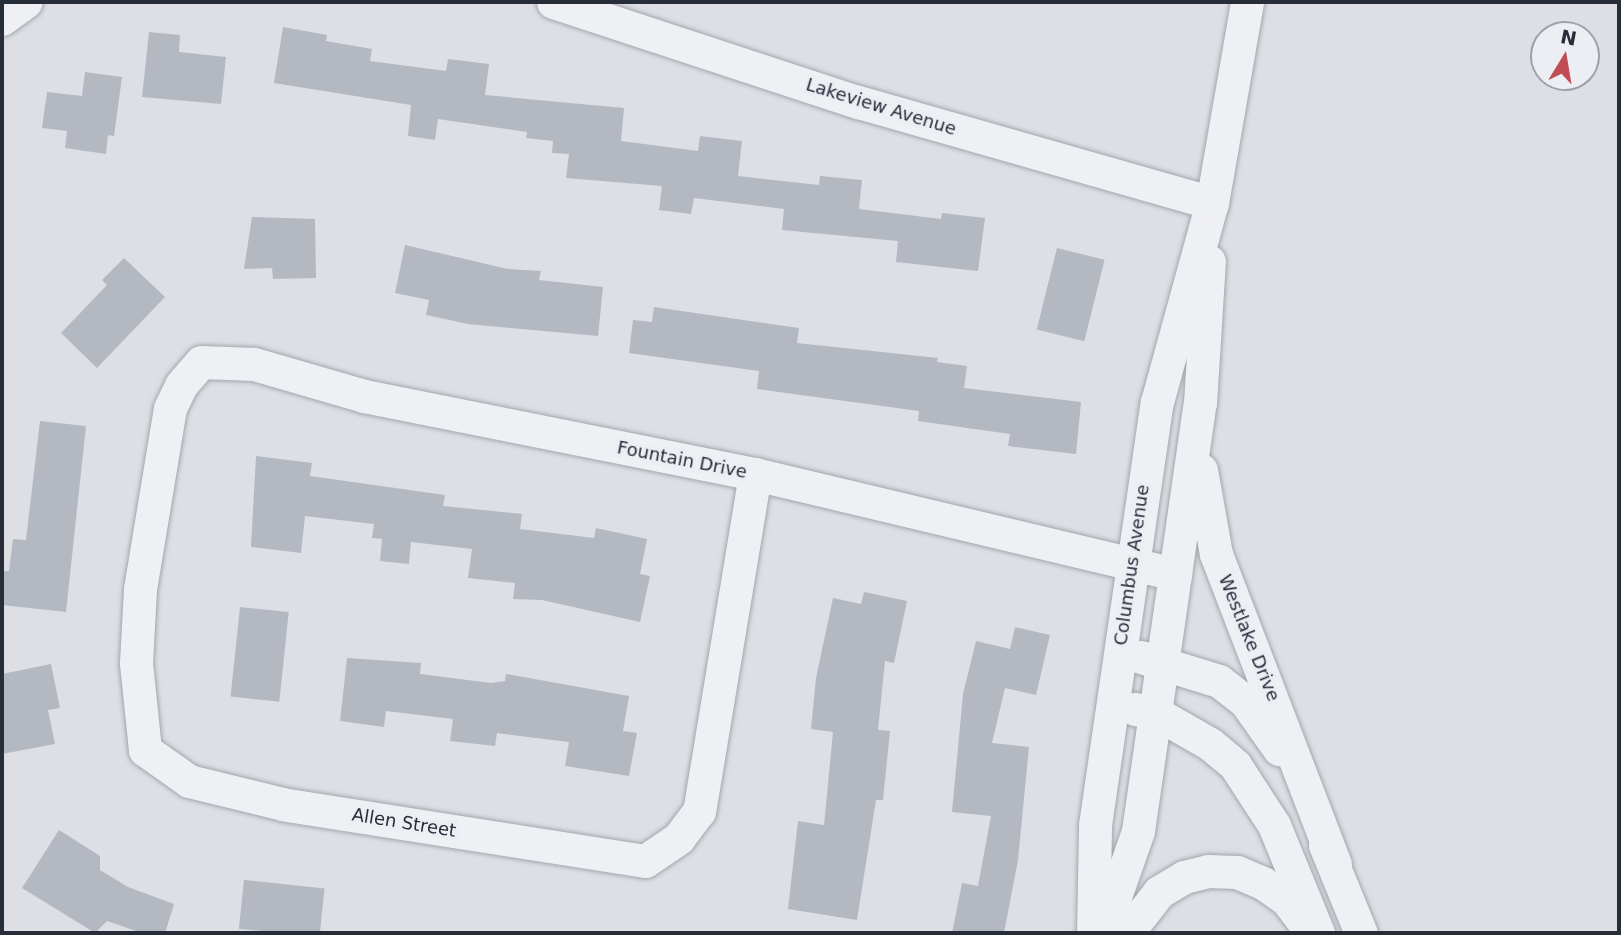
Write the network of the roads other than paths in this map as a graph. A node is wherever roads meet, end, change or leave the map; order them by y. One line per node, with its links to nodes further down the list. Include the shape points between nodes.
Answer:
1 (25, 2): 4 (street)
2 (553, 2): 5 (street, Lakeview Avenue, via 858,102)
3 (1247, 2): 5 (street, Columbus Avenue)
4 (2, 19)
5 (1212, 202): 7 (street, Columbus Avenue); 9 (street, Columbus Avenue, via 1157,401)
6 (191, 373): 8 (street, Fountain Drive, via 201,362 254,364 364,396); 8 (street, Allen Street, via 170,408 139,589 136,663 145,750 189,781 284,804 645,861 679,838 699,811)
7 (1200, 403): 10 (street, Columbus Avenue); 15 (street, Westlake Drive, via 1200,461 1216,554)
8 (755, 474): 9 (street, Fountain Drive)
9 (1132, 564): 10 (street, Fountain Drive); 11 (street, Columbus Avenue)
10 (1175, 574): 12 (street, Columbus Avenue)
11 (1119, 653): 12 (street); 13 (street, Columbus Avenue)
12 (1163, 662): 14 (street, Columbus Avenue); 15 (street, via 1219,681 1245,701 1267,728)
13 (1112, 704): 14 (street); 16 (street, Columbus Avenue, via 1095,825)
14 (1156, 713): 17 (street, Columbus Avenue, via 1138,831); 20 (street, via 1210,744 1249,784 1274,825)
15 (1335, 864): 21 (street)
16 (1093, 933)
17 (1102, 933)
18 (1127, 933): 19 (street, via 1159,891 1184,877 1208,871 1237,872 1263,883 1287,900)
19 (1312, 933)
20 (1318, 933)
21 (1361, 933)

